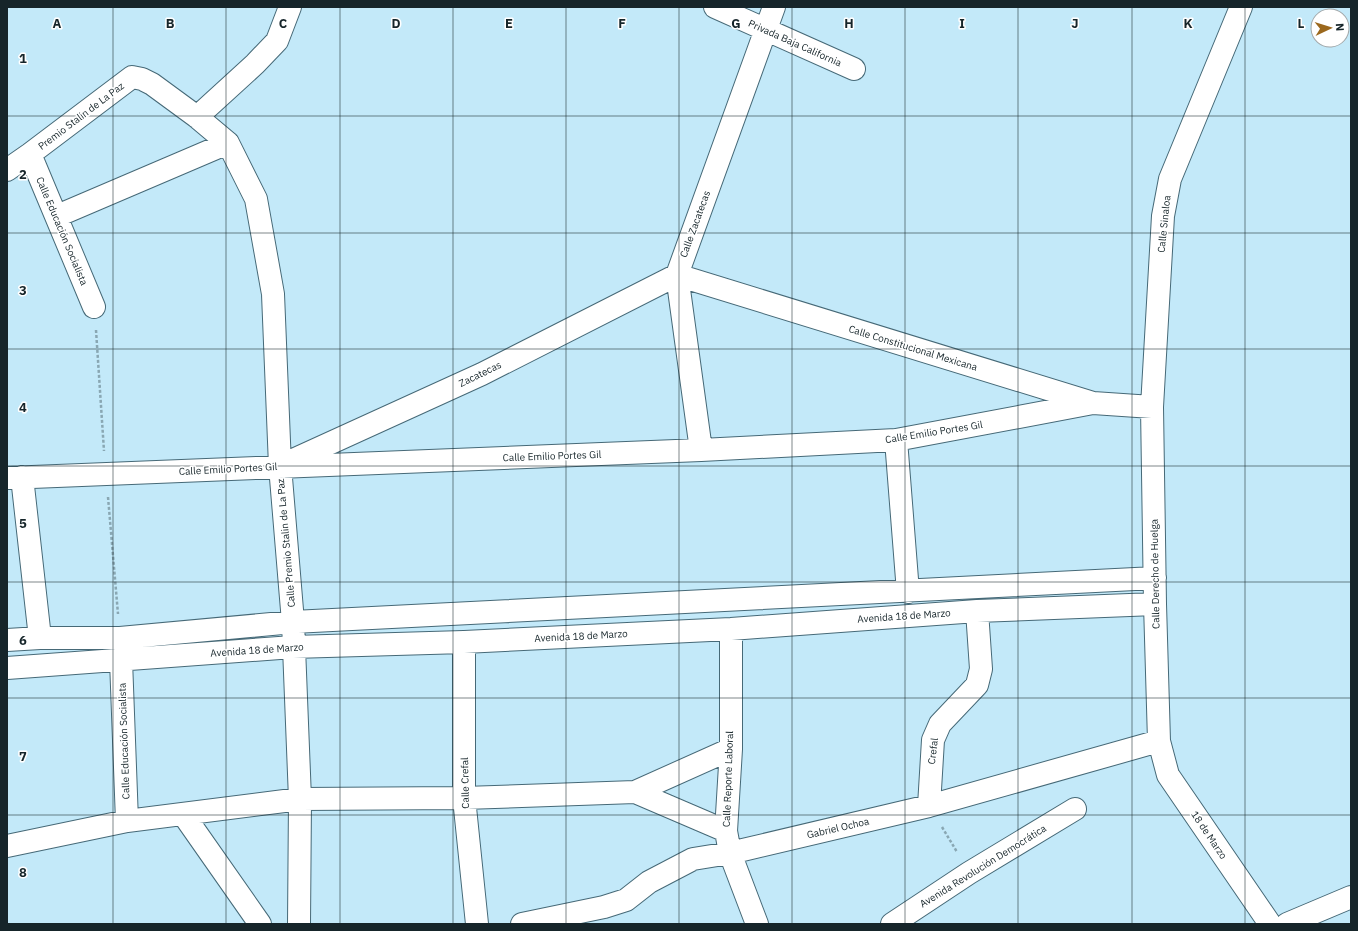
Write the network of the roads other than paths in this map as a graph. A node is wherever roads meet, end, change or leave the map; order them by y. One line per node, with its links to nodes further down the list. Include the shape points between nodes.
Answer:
1 (290, 7): 8 (street, via 277,41)
2 (715, 7): 5 (street, Privada Baja California)
3 (774, 7): 5 (street, Calle Zacatecas)
4 (1241, 7): 16 (street, Calle Sinaloa, via 1170,179 1163,216)
5 (765, 30): 6 (street, Privada Baja California); 13 (street, Calle Zacatecas)
6 (854, 68)
7 (132, 77): 8 (street, Calle Premio Stalin de La Paz, via 152,84); 10 (street, Premio Stalin de La Paz)
8 (197, 117): 9 (street, Calle Premio Stalin de La Paz)
9 (228, 142): 12 (street); 19 (street, Calle Premio Stalin de La Paz, via 256,199 273,294)
10 (30, 154): 11 (street, Premio Stalin de La Paz); 12 (street, Calle Educación Socialista)
11 (7, 170)
12 (57, 216): 14 (street, Calle Educación Socialista)
13 (677, 275): 15 (street, Calle Constitucional Mexicana); 18 (street, Calle Zacatecas); 19 (street, Zacatecas, via 482,374)
14 (94, 307)
15 (1093, 403): 16 (street, Calle Constitucional Mexicana); 17 (street, Calle Emilio Portes Gil)
16 (1152, 407): 21 (street, Calle Derecho de Huelga)
17 (896, 440): 18 (street, Calle Emilio Portes Gil); 22 (street)
18 (701, 450): 19 (street, Calle Emilio Portes Gil)
19 (280, 466): 20 (street, Calle Emilio Portes Gil); 25 (street, Calle Premio Stalin de La Paz)
20 (14, 477): 27 (street)
21 (1155, 578): 22 (street); 23 (street, Calle Derecho de Huelga)
22 (908, 592): 25 (street)
23 (1155, 604): 24 (street, Avenida 18 de Marzo); 33 (street, Calle Derecho de Huelga)
24 (977, 611): 26 (street, Avenida 18 de Marzo); 38 (street, Crefal, via 981,669 977,685 940,724 932,740)
25 (293, 622): 27 (street, via 120,638); 30 (street, Calle Premio Stalin de La Paz)
26 (731, 629): 29 (street, Avenida 18 de Marzo); 34 (street, Calle Reporte Laboral)
27 (40, 638): 28 (street)
28 (8, 640): 32 (street)
29 (464, 642): 30 (street, Avenida 18 de Marzo); 36 (street, Calle Crefal)
30 (294, 647): 31 (street, Avenida 18 de Marzo); 37 (street, Calle Premio Stalin de La Paz)
31 (122, 660): 32 (street, Avenida 18 de Marzo); 41 (street, Calle Educación Socialista)
32 (8, 667)
33 (1160, 741): 38 (street, Gabriel Ochoa); 52 (street, 18 de Marzo, via 1168,775)
34 (730, 749): 35 (street); 42 (street, Calle Reporte Laboral)
35 (635, 792): 36 (street); 42 (street)
36 (464, 798): 37 (street); 48 (street, Calle Crefal)
37 (300, 799): 40 (street); 47 (street, Calle Premio Stalin de La Paz)
38 (929, 806): 44 (street, Gabriel Ochoa)
39 (1075, 809): 51 (street, Avenida Revolución Democrática, via 969,873)
40 (183, 814): 41 (street); 46 (street)
41 (127, 821): 43 (street)
42 (726, 831): 44 (street, Calle Reporte Laboral)
43 (7, 846)
44 (730, 853): 49 (street, Gabriel Ochoa, via 693,859 649,882 626,900); 50 (street, Calle Reporte Laboral)
45 (1351, 897): 53 (street)
46 (260, 924)
47 (299, 924)
48 (477, 924)
49 (522, 924)
50 (757, 924)
51 (892, 924)
52 (1270, 924)
53 (1287, 924)

